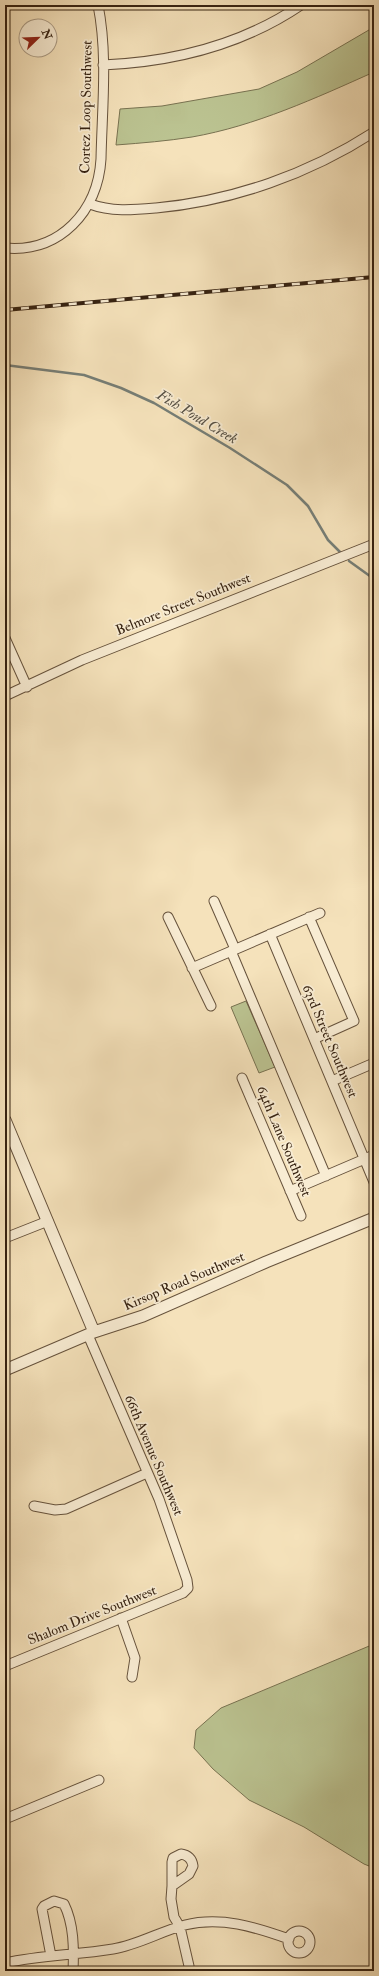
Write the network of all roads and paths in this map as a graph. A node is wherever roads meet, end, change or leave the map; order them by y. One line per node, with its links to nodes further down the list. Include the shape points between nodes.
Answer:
1 (98, 5): 3 (street, Cortez Loop Southwest, via 103,37)
2 (301, 5): 3 (street, via 252,32 201,51 140,62)
3 (103, 65): 5 (street, Cortez Loop Southwest, via 100,174)
4 (374, 132): 5 (street, via 310,167 283,178 215,198 138,209 109,209)
5 (90, 204): 6 (street, Cortez Loop Southwest, via 76,222 52,239 30,246)
6 (5, 248)
7 (374, 544): 9 (street, Belmore Street Southwest, via 82,660)
8 (5, 638): 9 (street)
9 (26, 687): 10 (street, Belmore Street Southwest)
10 (5, 696)
11 (214, 901): 16 (street)
12 (320, 912): 14 (street)
13 (168, 916): 17 (street)
14 (310, 917): 15 (street); 19 (street, via 354,1022)
15 (270, 934): 16 (street); 19 (street, 63rd Street Southwest)
16 (233, 950): 17 (street); 26 (street)
17 (192, 968): 18 (street)
18 (211, 1006)
19 (314, 1039): 22 (street, 63rd Street Southwest)
20 (374, 1063): 22 (street)
21 (242, 1078): 28 (street, 64th Lane Southwest)
22 (332, 1081): 25 (street, 63rd Street Southwest)
23 (5, 1120): 31 (street, 66th Avenue Southwest)
24 (374, 1155): 25 (street)
25 (365, 1159): 26 (street); 27 (street, 63rd Street Southwest)
26 (326, 1176): 28 (street)
27 (374, 1182)
28 (290, 1191): 29 (street, 64th Lane Southwest)
29 (301, 1216)
30 (374, 1218): 33 (street, Kirsop Road Southwest, via 143,1316)
31 (48, 1221): 32 (street); 33 (street, 66th Avenue Southwest)
32 (5, 1238)
33 (91, 1334): 34 (street, Kirsop Road Southwest); 35 (street, 66th Avenue Southwest)
34 (5, 1370)
35 (147, 1473): 36 (street, via 66,1509 55,1510); 37 (street, 66th Avenue Southwest, via 159,1499)
36 (34, 1506)
37 (188, 1588): 38 (street, Shalom Drive Southwest, via 183,1593)
38 (121, 1618): 39 (street, Shalom Drive Southwest); 40 (street, via 135,1658)
39 (5, 1666)
40 (132, 1677)
41 (99, 1780): 42 (street)
42 (5, 1819)
43 (172, 1886): 44 (street, via 174,1917)
44 (180, 1927): 45 (street, via 204,1922 225,1922 252,1927); 46 (street, via 120,1948); 49 (street)
45 (289, 1939)
46 (74, 1954): 47 (street); 47 (street, via 66,1908 61,1902 54,1900 42,1909); 50 (street)
47 (51, 1956): 48 (street)
48 (5, 1963)
49 (189, 1969)
50 (73, 1971)

